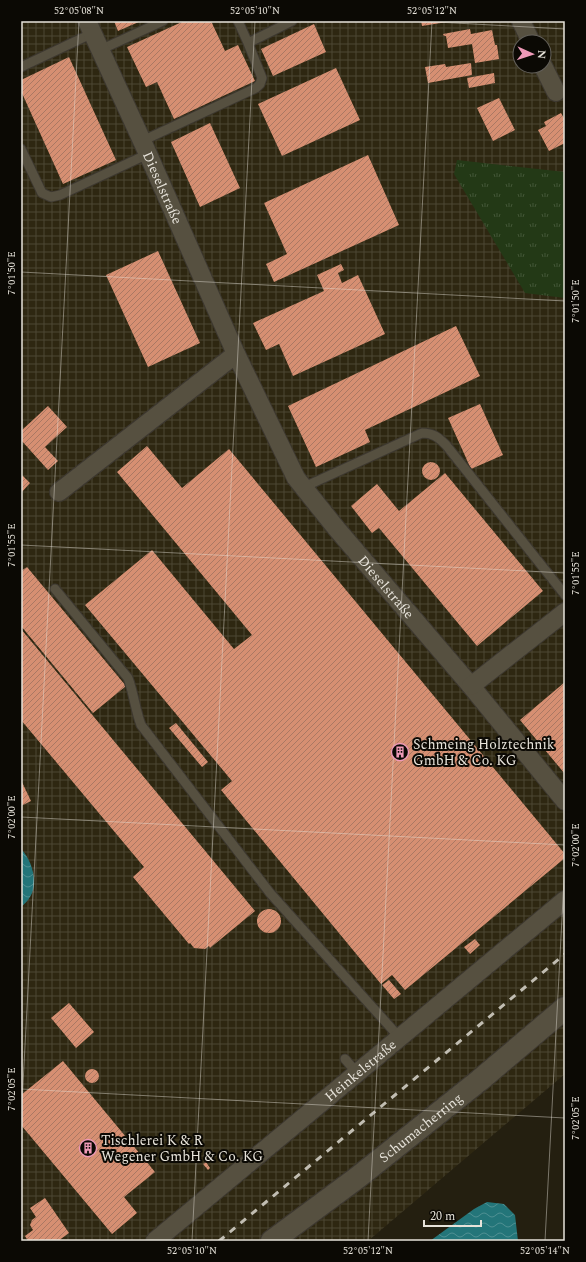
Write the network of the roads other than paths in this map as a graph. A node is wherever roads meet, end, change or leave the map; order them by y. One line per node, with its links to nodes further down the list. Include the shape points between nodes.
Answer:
1 (164, 21): 8 (lane)
2 (238, 21): 7 (lane)
3 (292, 21): 7 (lane)
4 (521, 21): 6 (street)
5 (90, 27): 8 (street, Dieselstraße); 9 (lane)
6 (527, 34)
7 (248, 43): 12 (lane, via 262,78 260,84)
8 (100, 50): 12 (street, Dieselstraße)
9 (21, 67)
10 (547, 74): 11 (street)
11 (556, 92)
12 (145, 148): 13 (lane, via 60,195 50,197 42,194); 14 (street, Dieselstraße)
13 (21, 149)
14 (236, 354): 15 (street, Dieselstraße, via 296,478); 16 (street)
15 (304, 487): 18 (lane, via 422,433 430,433 446,445); 20 (street, Dieselstraße)
16 (59, 492)
17 (55, 589): 24 (lane, via 128,678 141,725 270,893)
18 (565, 595)
19 (565, 612): 20 (street)
20 (471, 686): 21 (street, Dieselstraße)
21 (565, 801)
22 (565, 900): 24 (street, Heinkelstraße)
23 (565, 1008): 28 (main road, Schumacherring, via 357,1178)
24 (400, 1038): 26 (street, Heinkelstraße)
25 (345, 1059): 26 (lane)
26 (357, 1073): 27 (street, Heinkelstraße)
27 (155, 1241)
28 (272, 1241)

